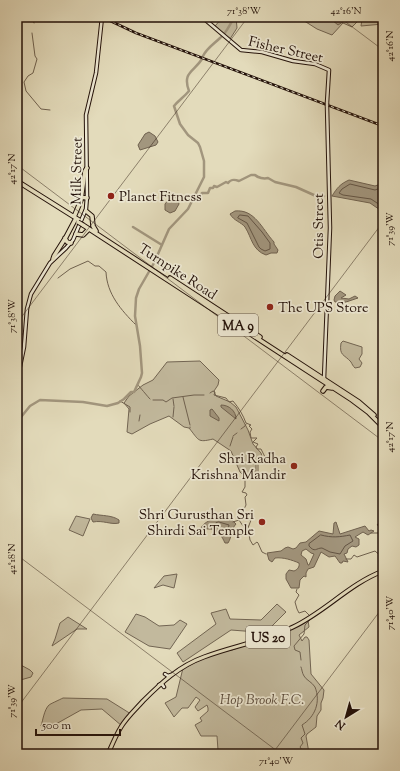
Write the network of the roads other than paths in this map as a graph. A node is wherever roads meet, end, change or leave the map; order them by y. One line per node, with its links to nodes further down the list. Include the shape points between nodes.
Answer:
1 (202, 17): 3 (main road, Fisher Street, via 243,50 315,64)
2 (102, 19): 4 (main road, Milk Street, via 95,75 86,115)
3 (329, 70): 20 (main road, Otis Street, via 327,104 330,230)
4 (87, 168): 6 (highway); 7 (main road, Milk Street)
5 (17, 182): 9 (highway, Turnpike Road / MA 9)
6 (81, 197): 7 (highway); 9 (highway)
7 (87, 198): 8 (main road, Milk Street)
8 (86, 211): 10 (highway, via 92,216); 13 (main road, Milk Street)
9 (76, 220): 11 (highway, Turnpike Road / MA 9, bridge); 14 (highway)
10 (93, 222): 11 (highway); 12 (highway)
11 (86, 226): 12 (highway, Turnpike Road / MA 9); 13 (highway, via 83,235); 17 (highway, Turnpike Road / MA 9)
12 (96, 231): 17 (highway, Turnpike Road / MA 9)
13 (76, 234): 15 (main road, Milk Street)
14 (65, 238): 15 (highway); 16 (highway)
15 (71, 243): 16 (main road, Milk Street)
16 (54, 259): 23 (main road, Milk Street, via 36,285 29,302)
17 (151, 267): 19 (highway, Turnpike Road / MA 9); 22 (highway, Turnpike Road / MA 9)
18 (242, 318): 19 (highway)
19 (233, 319): 21 (highway, Turnpike Road / MA 9)
20 (324, 372): 21 (highway, via 321,375); 22 (main road, Otis Street)
21 (317, 374): 22 (highway, Turnpike Road / MA 9)
22 (324, 380): 24 (highway, Turnpike Road / MA 9); 26 (highway, Turnpike Road / MA 9, via 359,402)
23 (17, 381)
24 (334, 388): 25 (highway, via 326,387); 26 (highway, Turnpike Road / MA 9)
25 (323, 391)
26 (383, 426)
27 (383, 571): 29 (main road, US 20, via 358,584 293,628 205,656)
28 (165, 674): 29 (main road)
29 (171, 675): 30 (main road, US 20)
30 (159, 685): 31 (main road, via 162,684); 32 (main road, US 20, via 126,720)
31 (164, 687)
32 (108, 754)

